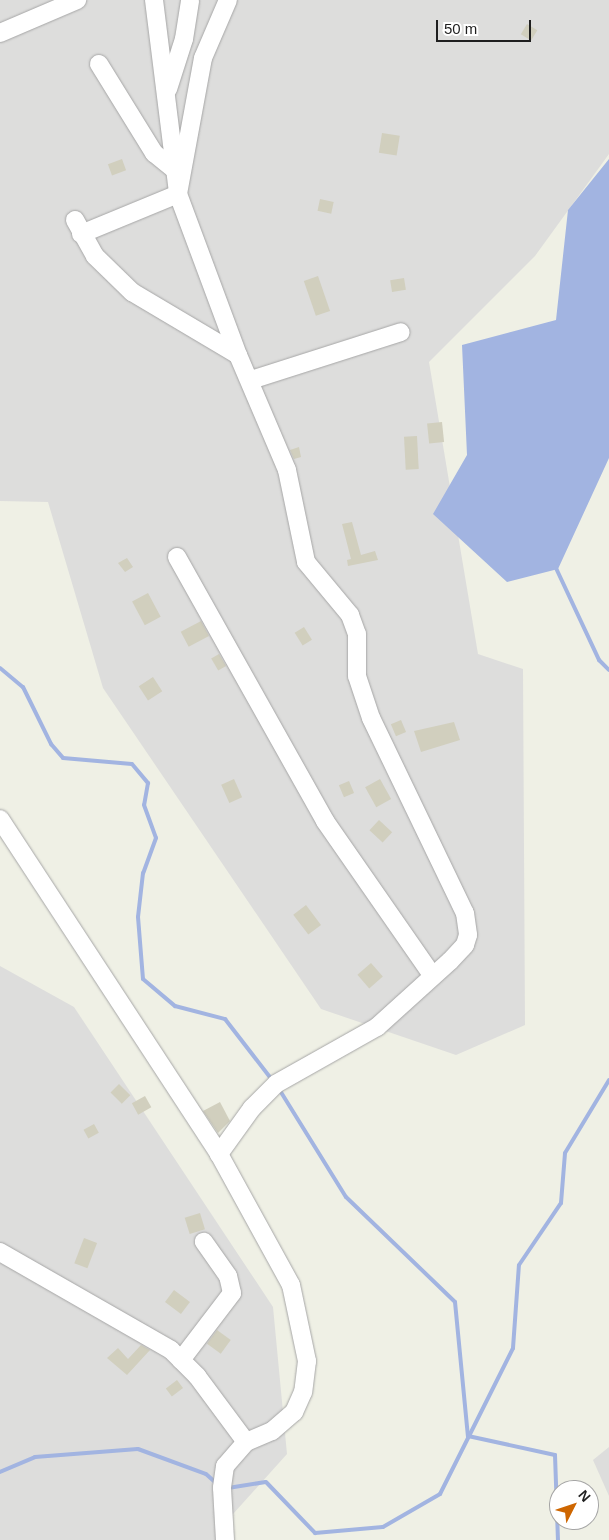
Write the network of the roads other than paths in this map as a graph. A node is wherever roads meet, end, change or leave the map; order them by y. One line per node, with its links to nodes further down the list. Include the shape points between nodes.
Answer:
1 (77, 0): 5 (street)
2 (154, 0): 7 (street)
3 (190, 0): 7 (street, via 184,39)
4 (228, 0): 9 (street, via 204,58)
5 (0, 33)
6 (99, 64): 8 (street, via 154,153)
7 (166, 95): 8 (street)
8 (175, 170): 9 (street)
9 (178, 194): 11 (street); 11 (street, via 78,227 95,256 132,292)
10 (401, 332): 12 (street)
11 (238, 355): 12 (street)
12 (251, 380): 15 (street, via 287,470 306,562 350,616 357,634 357,676 371,718 465,913 468,935 465,945)
13 (177, 557): 15 (street, via 325,821)
14 (0, 819): 16 (street)
15 (432, 975): 16 (street, via 377,1027 276,1084 252,1108)
16 (219, 1154): 20 (street, via 291,1285 306,1346 306,1374 294,1412 272,1431)
17 (204, 1242): 19 (street, via 228,1276 232,1293)
18 (0, 1252): 19 (street, via 158,1341)
19 (181, 1360): 20 (street)
20 (246, 1442): 21 (street, via 225,1466 222,1488)
21 (225, 1540)

